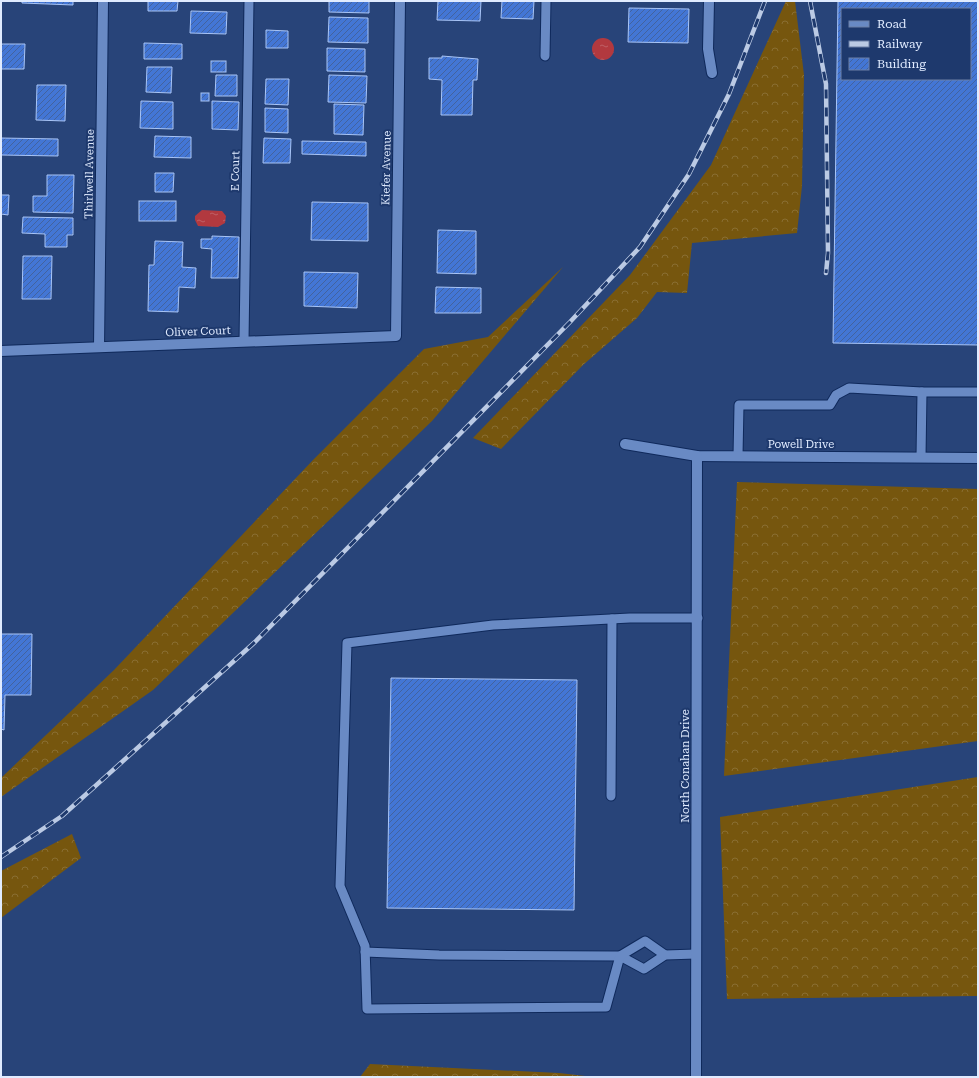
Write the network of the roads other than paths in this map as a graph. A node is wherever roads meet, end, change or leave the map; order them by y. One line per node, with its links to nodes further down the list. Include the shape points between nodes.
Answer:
1 (103, 1): 10 (street, Thirlwell Avenue)
2 (249, 1): 9 (lane, E Court)
3 (400, 1): 8 (street, Kiefer Avenue)
4 (546, 1): 6 (lane)
5 (709, 1): 7 (street, via 708,49)
6 (545, 56)
7 (712, 73)
8 (396, 336): 9 (street, Oliver Court)
9 (244, 342): 10 (street, Oliver Court)
10 (99, 347): 11 (street, Oliver Court)
11 (1, 351)
12 (922, 392): 13 (lane); 16 (lane, via 849,388 836,394 830,405 739,405); 17 (lane)
13 (978, 392)
14 (624, 444): 15 (street, Powell Drive)
15 (697, 456): 16 (street, Powell Drive); 19 (street, North Conahan Drive)
16 (738, 456): 17 (street, Powell Drive)
17 (921, 457): 18 (street, Powell Drive)
18 (978, 458)
19 (698, 618): 20 (lane); 23 (street, North Conahan Drive)
20 (612, 619): 21 (lane); 22 (lane, via 493,625 347,643 340,886 365,946)
21 (611, 796)
22 (365, 952): 25 (lane); 25 (lane, via 367,1009 606,1007)
23 (696, 954): 24 (lane); 26 (street, North Conahan Drive)
24 (665, 955): 25 (lane, via 644,969); 25 (lane, via 645,941)
25 (620, 956)
26 (696, 1077)

